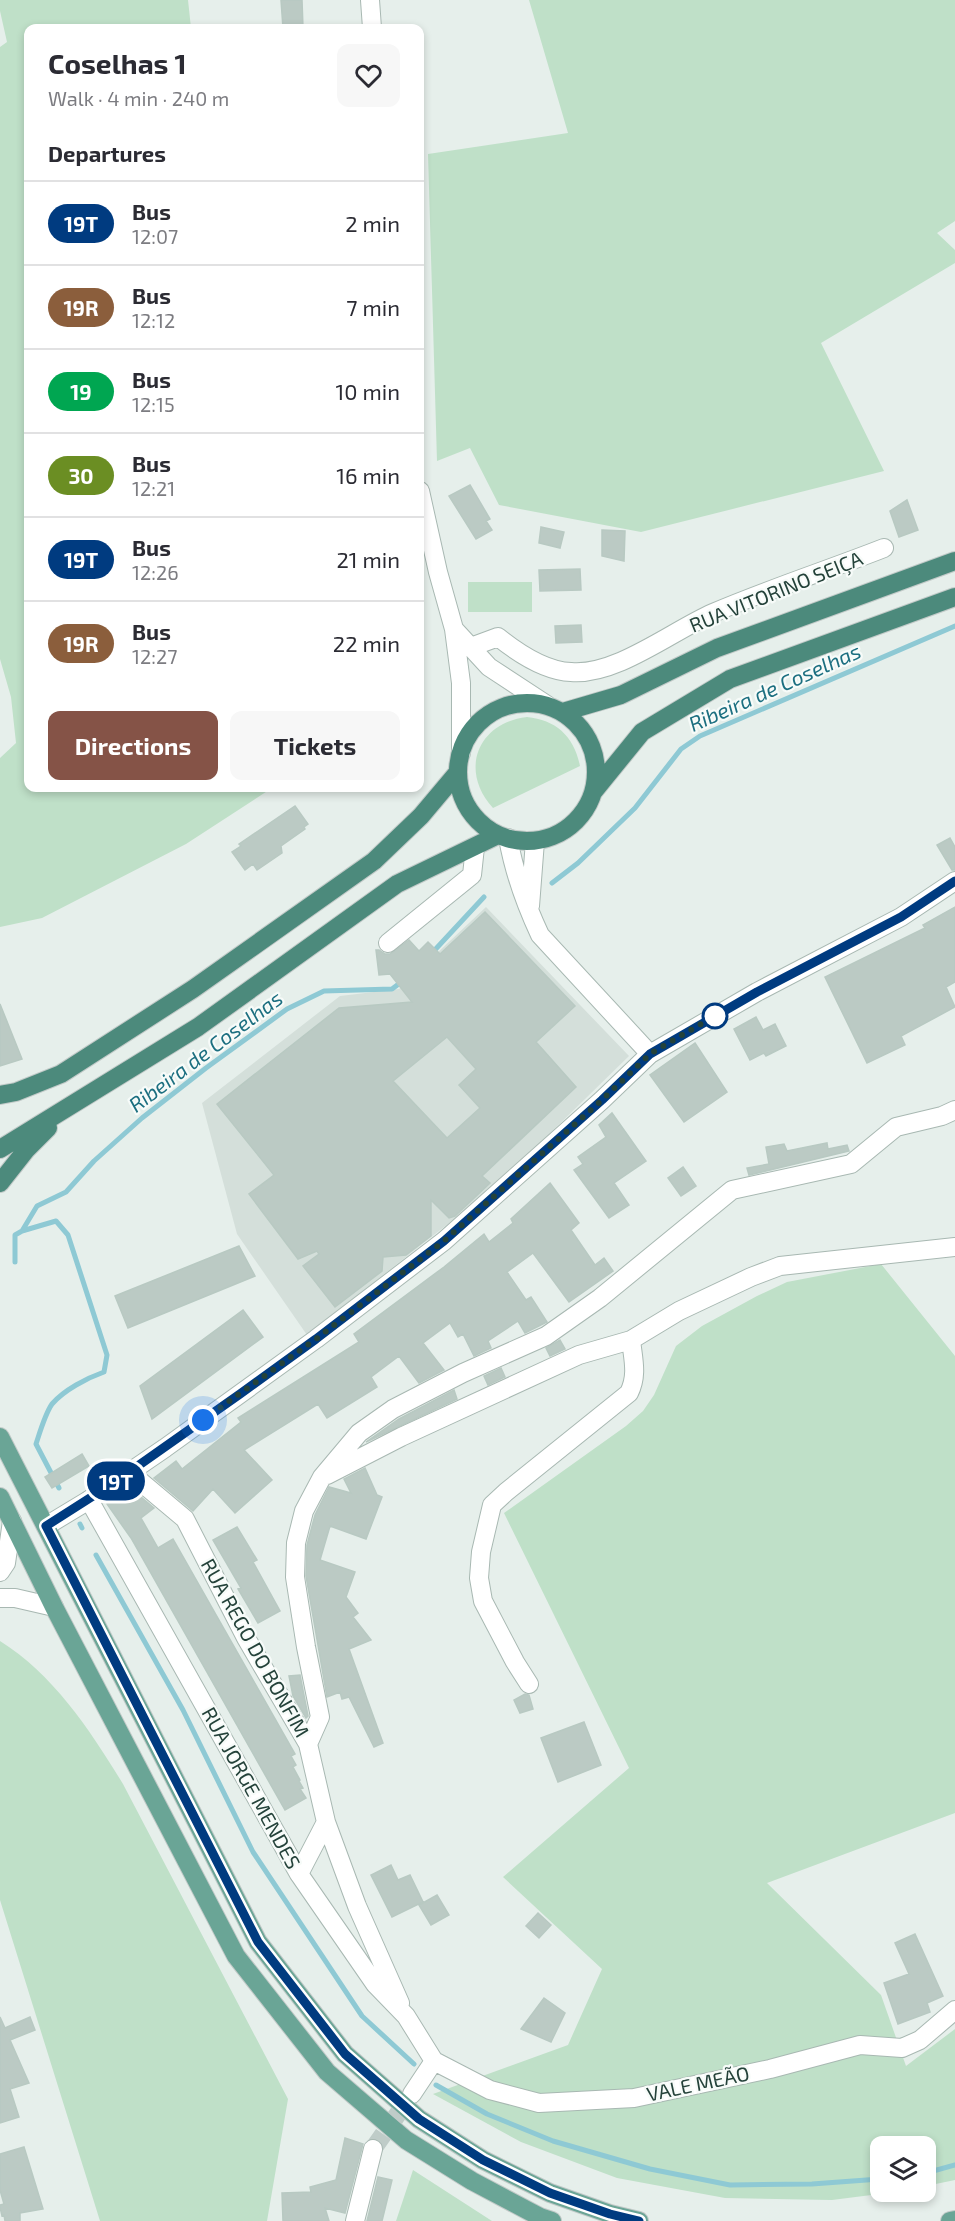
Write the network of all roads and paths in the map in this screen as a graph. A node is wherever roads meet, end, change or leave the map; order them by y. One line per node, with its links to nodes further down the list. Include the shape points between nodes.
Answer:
1 (370, 0): 2 (street)
2 (372, 24)
3 (424, 509): 7 (street)
4 (884, 548): 8 (street, RUA VITORINO SEIÇA, via 713,614 615,665 594,671 571,673 546,666 498,637)
5 (955, 561): 9 (highway, via 717,648 621,694)
6 (955, 597): 12 (highway, via 730,679 642,732)
7 (454, 628): 8 (street); 10 (street, via 461,683)
8 (471, 647): 9 (street, via 489,667)
9 (555, 709): 10 (highway, via 525,703 504,707 485,717 470,733); 12 (highway, via 581,727 592,747 597,769)
10 (461, 753): 11 (highway)
11 (458, 772): 13 (highway, via 469,809 482,824); 20 (highway, via 421,816 374,861 212,975 61,1074)
12 (594, 791): 14 (highway, via 586,810 572,825 555,836)
13 (503, 837): 14 (highway); 15 (highway); 17 (street)
14 (535, 841): 17 (street)
15 (475, 847): 18 (street, via 472,875); 21 (highway, via 397,884 198,1027)
16 (955, 881): 19 (street, via 901,917 757,992)
17 (530, 914): 19 (street, via 540,934)
18 (388, 943)
19 (650, 1054): 28 (street, via 444,1241 316,1339)
20 (0, 1095)
21 (74, 1103): 23 (highway); 24 (highway, via 26,1149)
22 (955, 1110): 29 (street, via 896,1127 851,1164 732,1190 600,1298 546,1336 393,1409 359,1433)
23 (0, 1149)
24 (0, 1183)
25 (955, 1247): 26 (street, via 780,1266 679,1311)
26 (631, 1340): 29 (street, via 579,1356 401,1437); 37 (street, via 635,1371 629,1393 492,1505 480,1552 483,1601)
27 (0, 1437): 33 (main road)
28 (129, 1472): 31 (street); 38 (street, RUA REGO DO BONFIM, via 185,1519 246,1638)
29 (322, 1478): 38 (street, via 304,1511 296,1543 295,1577 320,1718)
30 (0, 1497): 32 (main road)
31 (89, 1500): 33 (street); 40 (street, RUA JORGE MENDES)
32 (12, 1521): 34 (street, via 6,1563); 36 (main road)
33 (46, 1526): 49 (main road, via 258,1942 345,2054 419,2119 483,2160 550,2193)
34 (0, 1572)
35 (0, 1598): 36 (street)
36 (54, 1607): 48 (main road, via 236,1956 327,2073 406,2140 472,2181)
37 (529, 1684)
38 (308, 1744): 39 (street, RUA REGO DO BONFIM)
39 (326, 1822): 40 (street); 42 (street, RUA REGO DO BONFIM, via 357,1906)
40 (299, 1874): 42 (street, RUA JORGE MENDES, via 375,1984)
41 (955, 2010): 43 (street, VALE MEÃO, via 920,2040 902,2048 860,2045 634,2098 539,2103 490,2090)
42 (406, 2016): 43 (street, RUA JORGE MENDES)
43 (434, 2061): 44 (street)
44 (412, 2094)
45 (373, 2149): 47 (street)
46 (955, 2220): 50 (main road)
47 (355, 2221)
48 (552, 2221)
49 (639, 2221)
50 (950, 2221)

